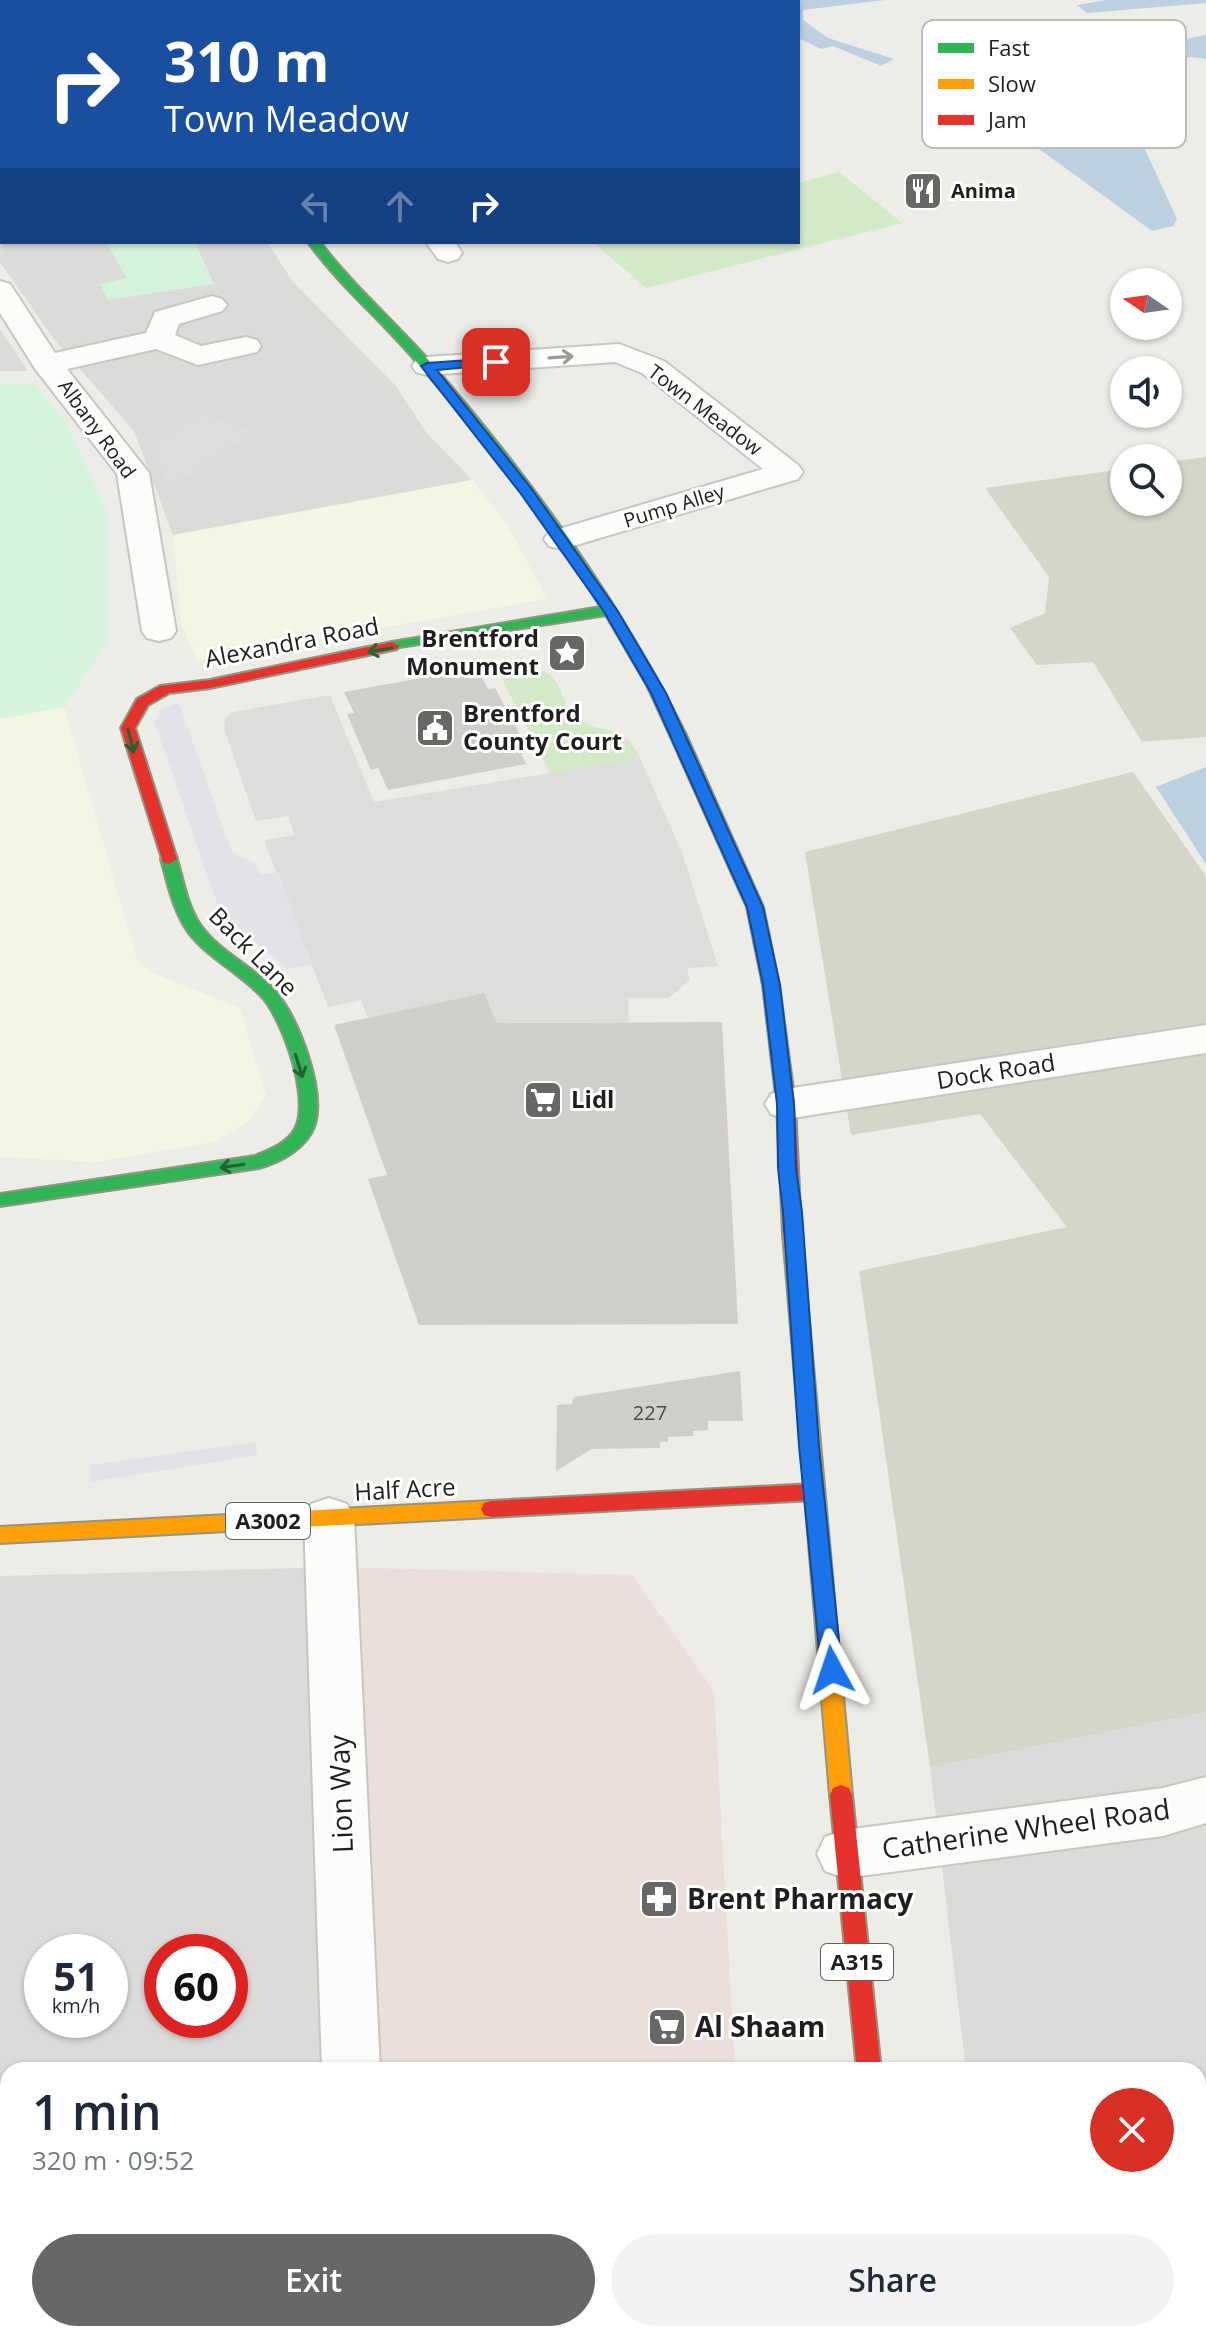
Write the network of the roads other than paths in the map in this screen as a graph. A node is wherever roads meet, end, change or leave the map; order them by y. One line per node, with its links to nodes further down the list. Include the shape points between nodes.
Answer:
1 (315, 244): 7 (main road, A315)
2 (0, 290): 6 (street, Albany Road)
3 (212, 305): 4 (street, via 166,318)
4 (159, 339): 5 (street, via 198,356); 6 (street)
5 (246, 346)
6 (47, 364): 11 (street, Albany Road, via 133,473)
7 (427, 366): 8 (street, Town Meadow, one-way to 8, via 619,353 653,367); 9 (main road, A315)
8 (787, 472): 9 (street, Pump Alley)
9 (561, 539): 10 (main road, A315)
10 (610, 610): 12 (main road, Alexandra Road, one-way to 12); 14 (main road, A315, via 659,693 755,907)
11 (159, 631)
12 (173, 687): 15 (main road, Back Lane, one-way to 15, via 153,694 131,716 128,728 134,751 189,922 217,955 275,1000 284,1017 308,1122 283,1152 259,1162)
13 (1206, 1039): 14 (street, Dock Road)
14 (786, 1104): 16 (main road, A315)
15 (0, 1200)
16 (813, 1492): 17 (main road, Half Acre / A3002); 20 (main road, A315)
17 (329, 1518): 18 (main road, Half Acre / A3002); 21 (street, Lion Way)
18 (0, 1535)
19 (1206, 1800): 20 (street, Catherine Wheel Road, via 1163,1812)
20 (845, 1854): 22 (main road, A315)
21 (351, 2062)
22 (868, 2062)

